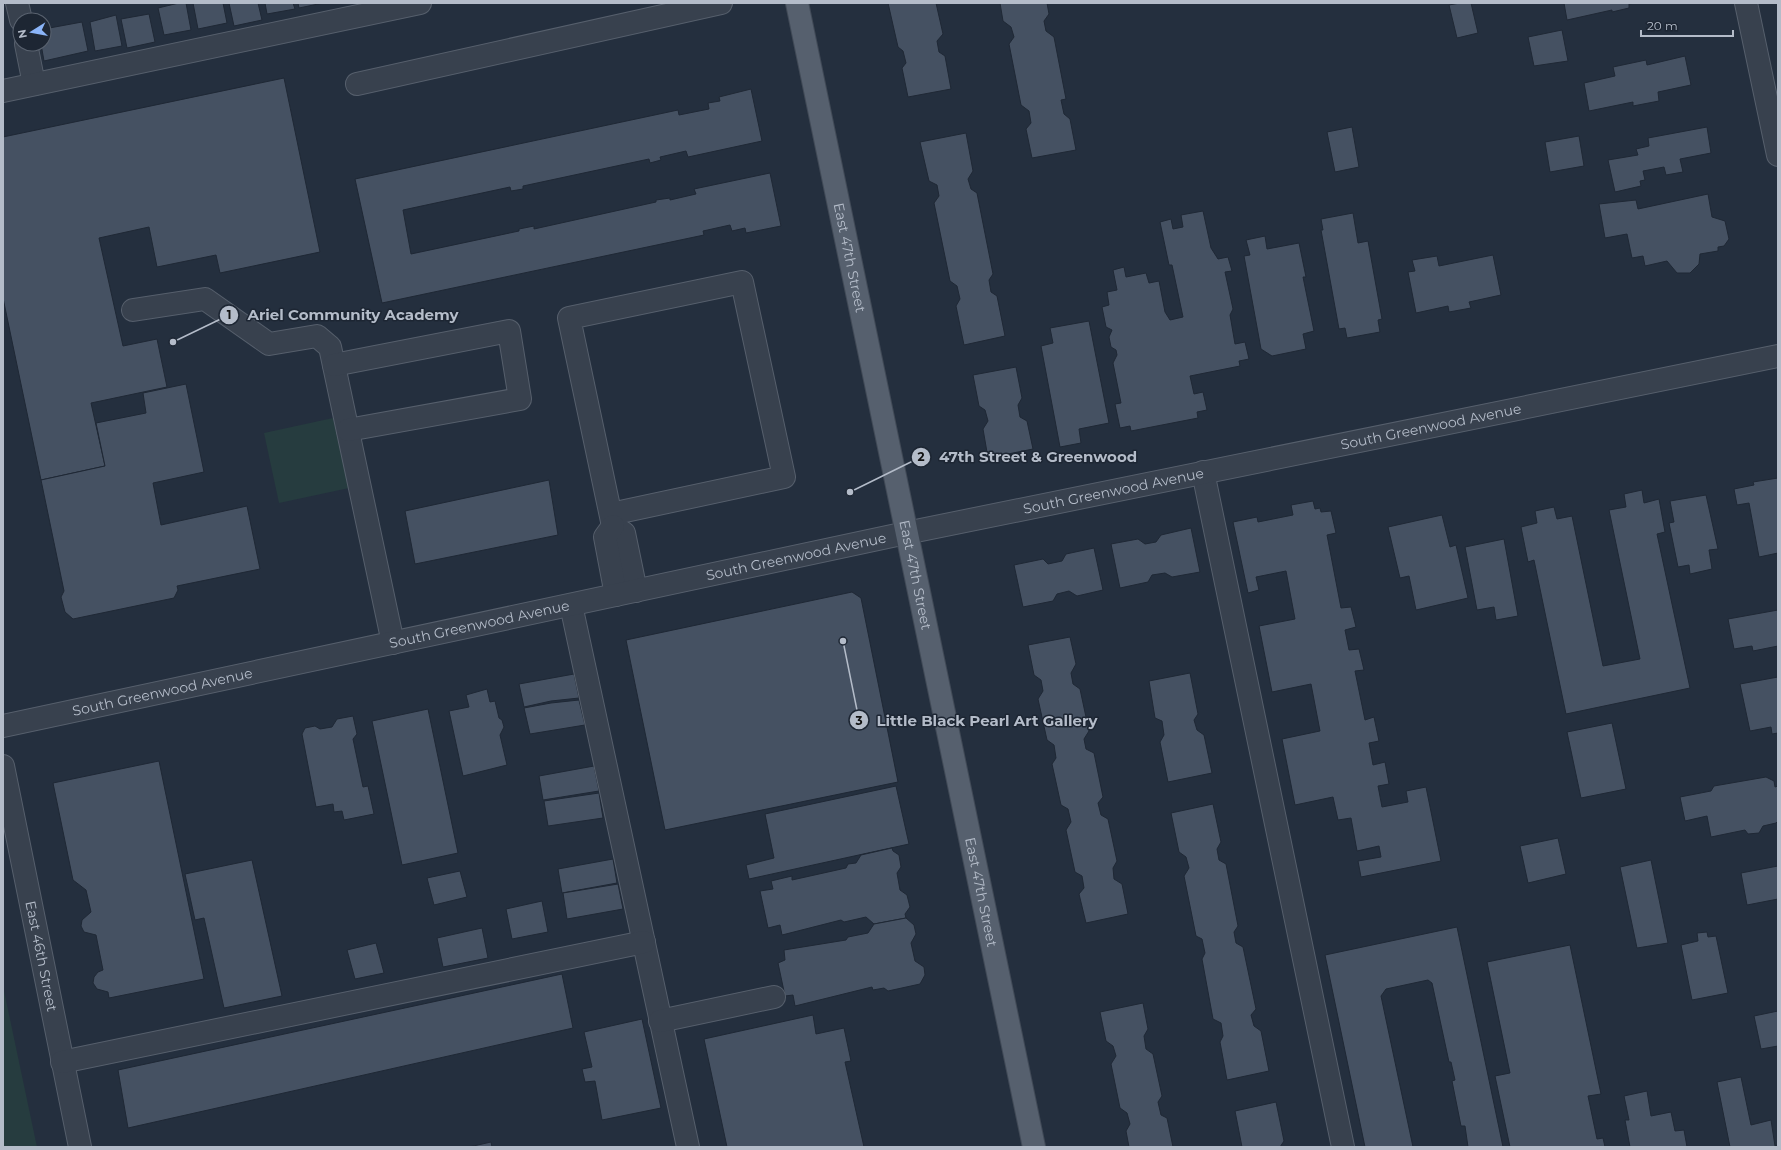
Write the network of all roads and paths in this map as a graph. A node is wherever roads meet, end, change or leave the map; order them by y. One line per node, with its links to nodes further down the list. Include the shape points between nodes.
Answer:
1 (420, 3): 6 (street)
2 (721, 3): 7 (street)
3 (797, 3): 16 (main road, East 47th Street)
4 (1746, 3): 9 (street)
5 (28, 52): 6 (street)
6 (34, 84): 8 (street)
7 (357, 84)
8 (3, 91)
9 (1778, 155)
10 (133, 310): 12 (street, via 205,299 269,344 317,336 330,347)
11 (1778, 356): 14 (street, South Greenwood Avenue)
12 (334, 365): 13 (street); 13 (street, via 509,331 520,399)
13 (348, 430): 19 (street)
14 (1203, 472): 16 (street, South Greenwood Avenue); 29 (street)
15 (612, 520): 15 (street, via 569,318 742,282 784,477); 17 (street, via 605,537)
16 (906, 533): 17 (street, South Greenwood Avenue); 28 (main road, East 47th Street)
17 (626, 593): 18 (street, South Greenwood Avenue)
18 (571, 605): 19 (street, South Greenwood Avenue); 22 (street)
19 (393, 643): 20 (street, South Greenwood Avenue)
20 (3, 726)
21 (3, 766): 25 (street, East 46th Street)
22 (644, 942): 24 (street); 25 (street)
23 (774, 997): 24 (street)
24 (660, 1021): 27 (street)
25 (62, 1062): 26 (street, East 46th Street)
26 (80, 1147)
27 (688, 1147)
28 (1034, 1147)
29 (1343, 1147)

